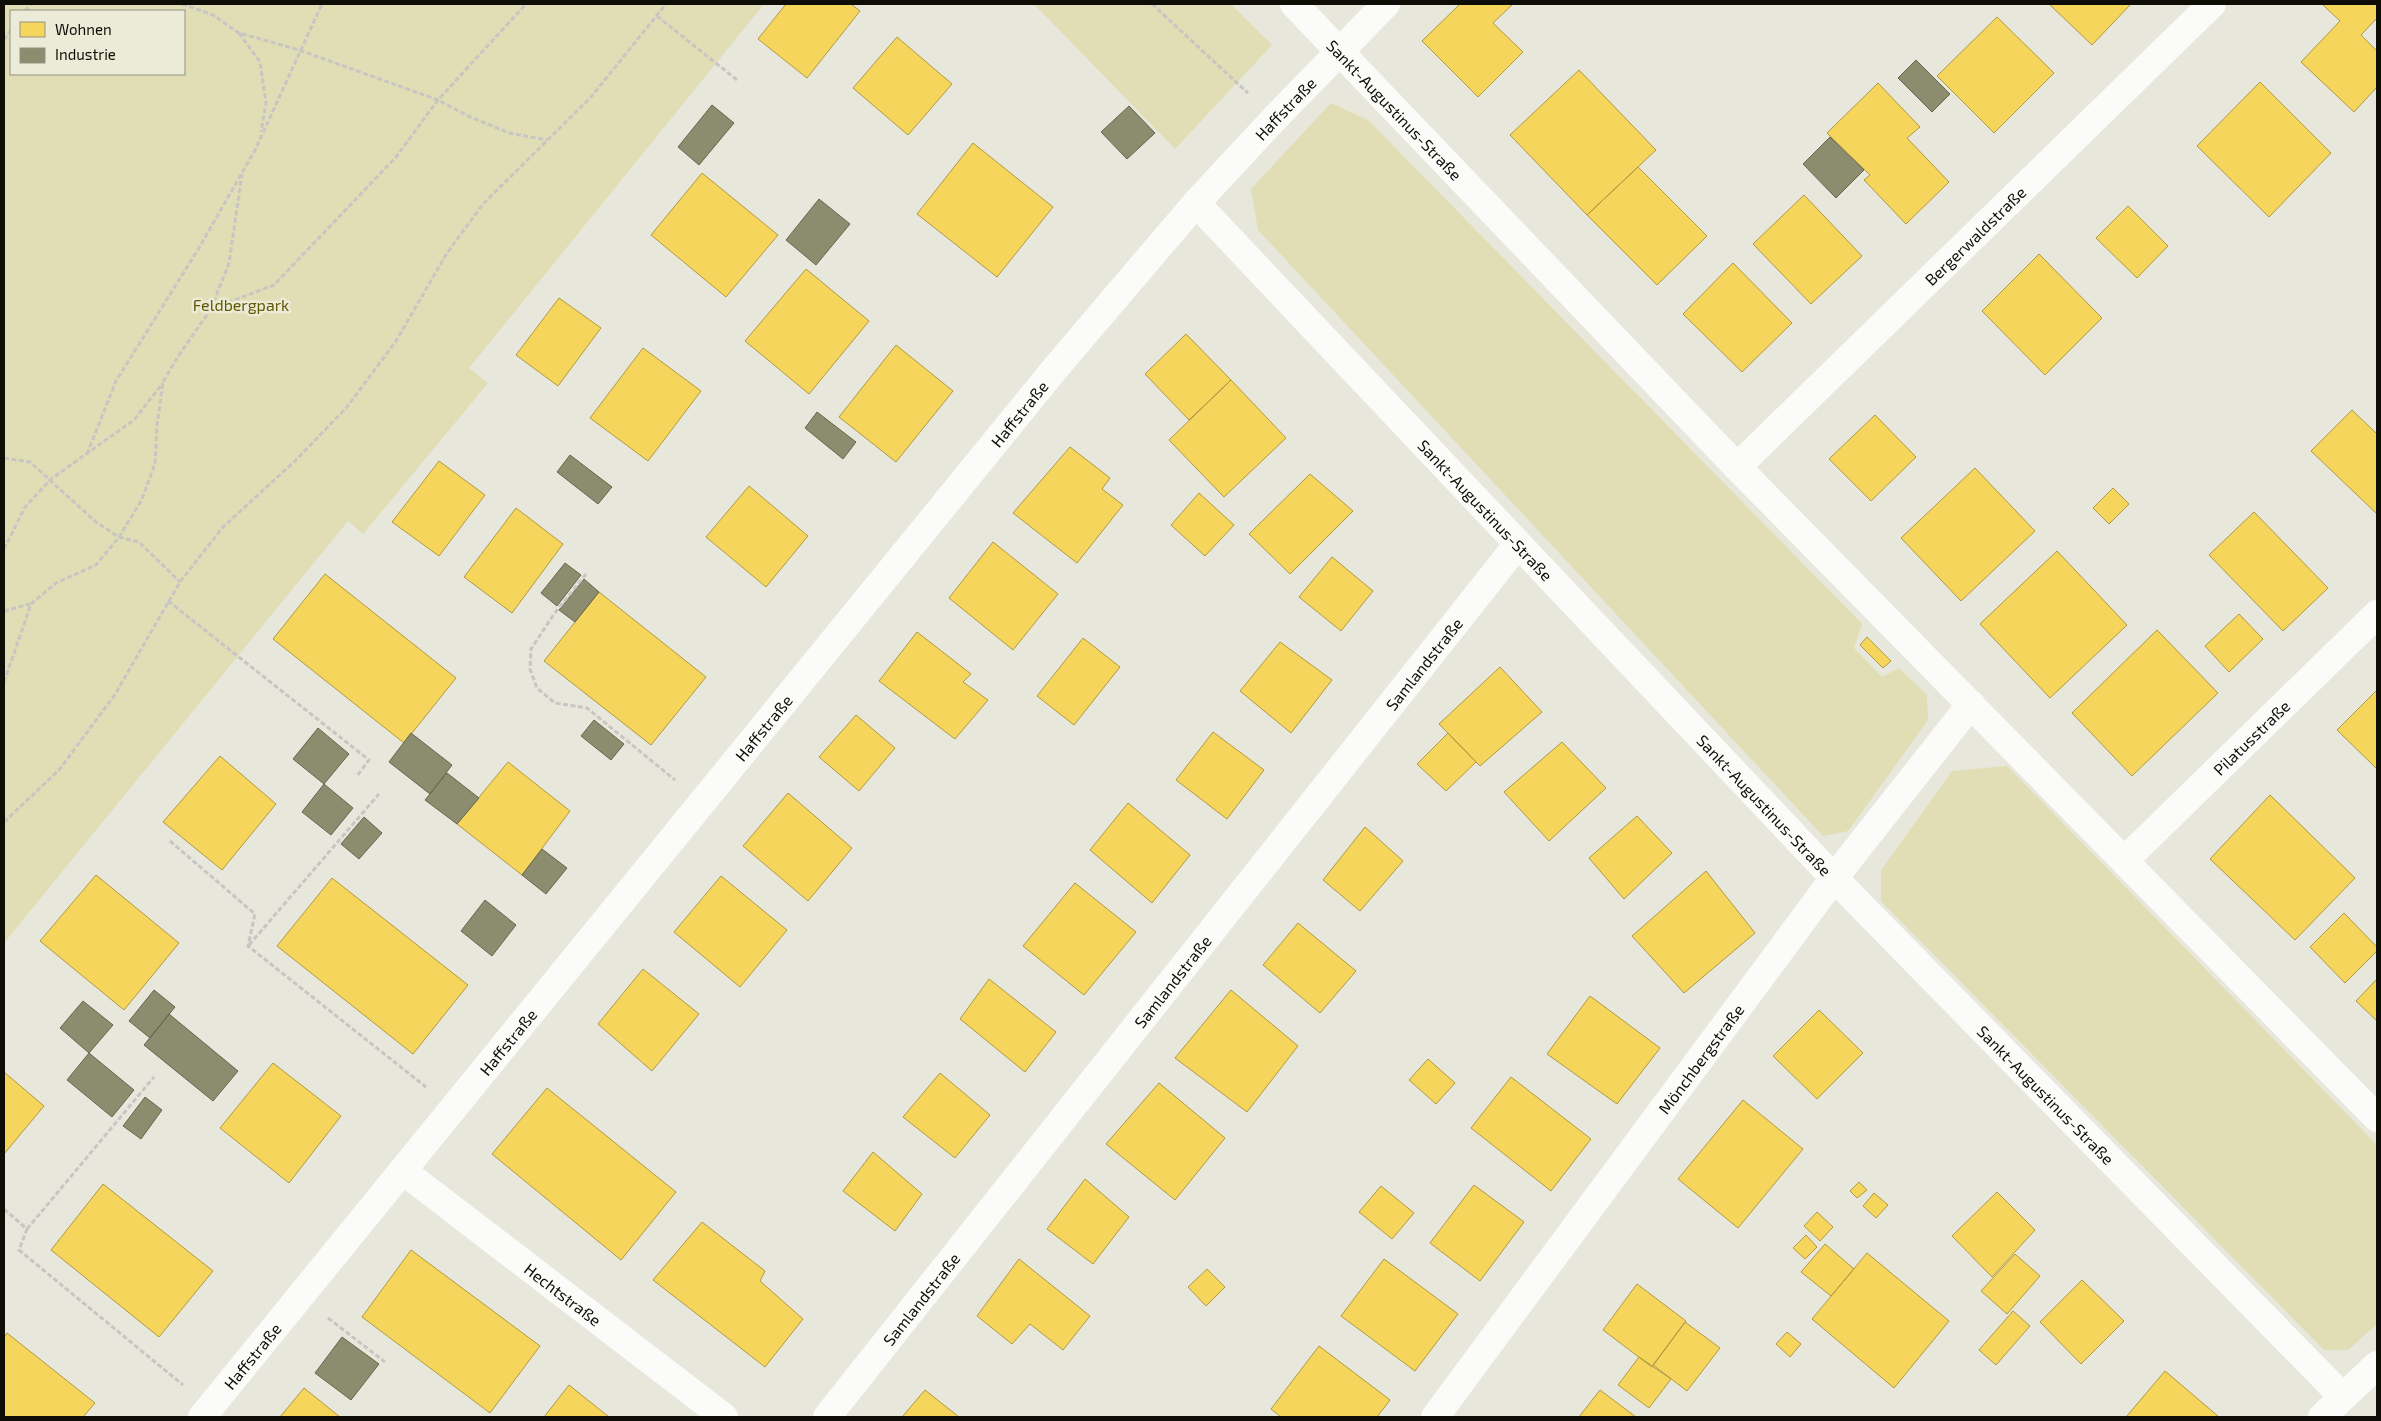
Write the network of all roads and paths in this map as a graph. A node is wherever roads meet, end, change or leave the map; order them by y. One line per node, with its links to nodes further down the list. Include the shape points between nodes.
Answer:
1 (182, 4): 10 (path, via 213,16)
2 (322, 4): 11 (path)
3 (526, 4): 15 (path)
4 (666, 4): 9 (path)
5 (1152, 4): 14 (path)
6 (1294, 4): 12 (street, Sankt-Augustinus-Straße)
7 (1386, 4): 12 (street, Haffstraße)
8 (2212, 4): 24 (street, Bergerwaldstraße)
9 (657, 16): 13 (path); 17 (path, via 591,97)
10 (240, 33): 11 (path); 16 (path, via 260,62 266,102)
11 (299, 50): 15 (path); 16 (path)
12 (1341, 52): 19 (street, Haffstraße); 24 (street, Sankt-Augustinus-Straße)
13 (737, 80)
14 (1248, 93)
15 (438, 100): 17 (path, via 509,132); 20 (path, via 396,157 274,285)
16 (260, 137): 18 (path)
17 (547, 141): 30 (path, via 483,204 447,253 396,341 347,407 294,462 223,527)
18 (243, 172): 20 (path, via 229,262); 22 (path, via 116,381)
19 (1196, 203): 27 (street, Sankt-Augustinus-Straße); 39 (street, Haffstraße, via 1058,365)
20 (211, 309): 21 (path)
21 (163, 382): 22 (path, via 134,420); 26 (path, via 155,464 141,501)
22 (87, 454): 25 (path)
23 (4, 458): 25 (path, via 30,462)
24 (1738, 466): 36 (street, Sankt-Augustinus-Straße)
25 (51, 479): 26 (path, via 96,522); 28 (path, via 25,506)
26 (119, 537): 30 (path, via 139,542); 32 (path, via 96,564 56,583)
27 (1518, 544): 43 (street, Sankt-Augustinus-Straße); 57 (street, Samlandstraße)
28 (4, 549)
29 (586, 574): 39 (path, via 531,649 530,669 537,688 555,703 587,708)
30 (180, 582): 31 (path)
31 (168, 601): 37 (path, via 369,760); 40 (path, via 114,696 76,748 59,770)
32 (31, 604): 33 (path); 35 (path)
33 (4, 611)
34 (2377, 614): 42 (street, Pilatusstraße)
35 (4, 682)
36 (1971, 704): 42 (street, Sankt-Augustinus-Straße); 43 (street, Mönchbergstraße)
37 (357, 776)
38 (379, 794): 44 (path)
39 (702, 803): 46 (street, Haffstraße)
40 (4, 822)
41 (170, 841): 44 (path, via 255,914)
42 (2124, 860): 47 (street, Sankt-Augustinus-Straße)
43 (1834, 878): 54 (street, Sankt-Augustinus-Straße); 58 (street, Mönchbergstraße)
44 (248, 946): 46 (path)
45 (154, 1077): 50 (path)
46 (454, 1109): 48 (street, Haffstraße)
47 (2377, 1118)
48 (403, 1171): 51 (street, Haffstraße); 56 (street, Hechtstraße)
49 (4, 1209): 50 (path)
50 (27, 1229): 55 (path, via 20,1250)
51 (300, 1296): 52 (path); 55 (street, Haffstraße)
52 (385, 1362)
53 (2377, 1365): 54 (street)
54 (2343, 1397): 59 (street)
55 (206, 1412)
56 (724, 1417)
57 (827, 1417)
58 (1435, 1417)
59 (2322, 1417)

